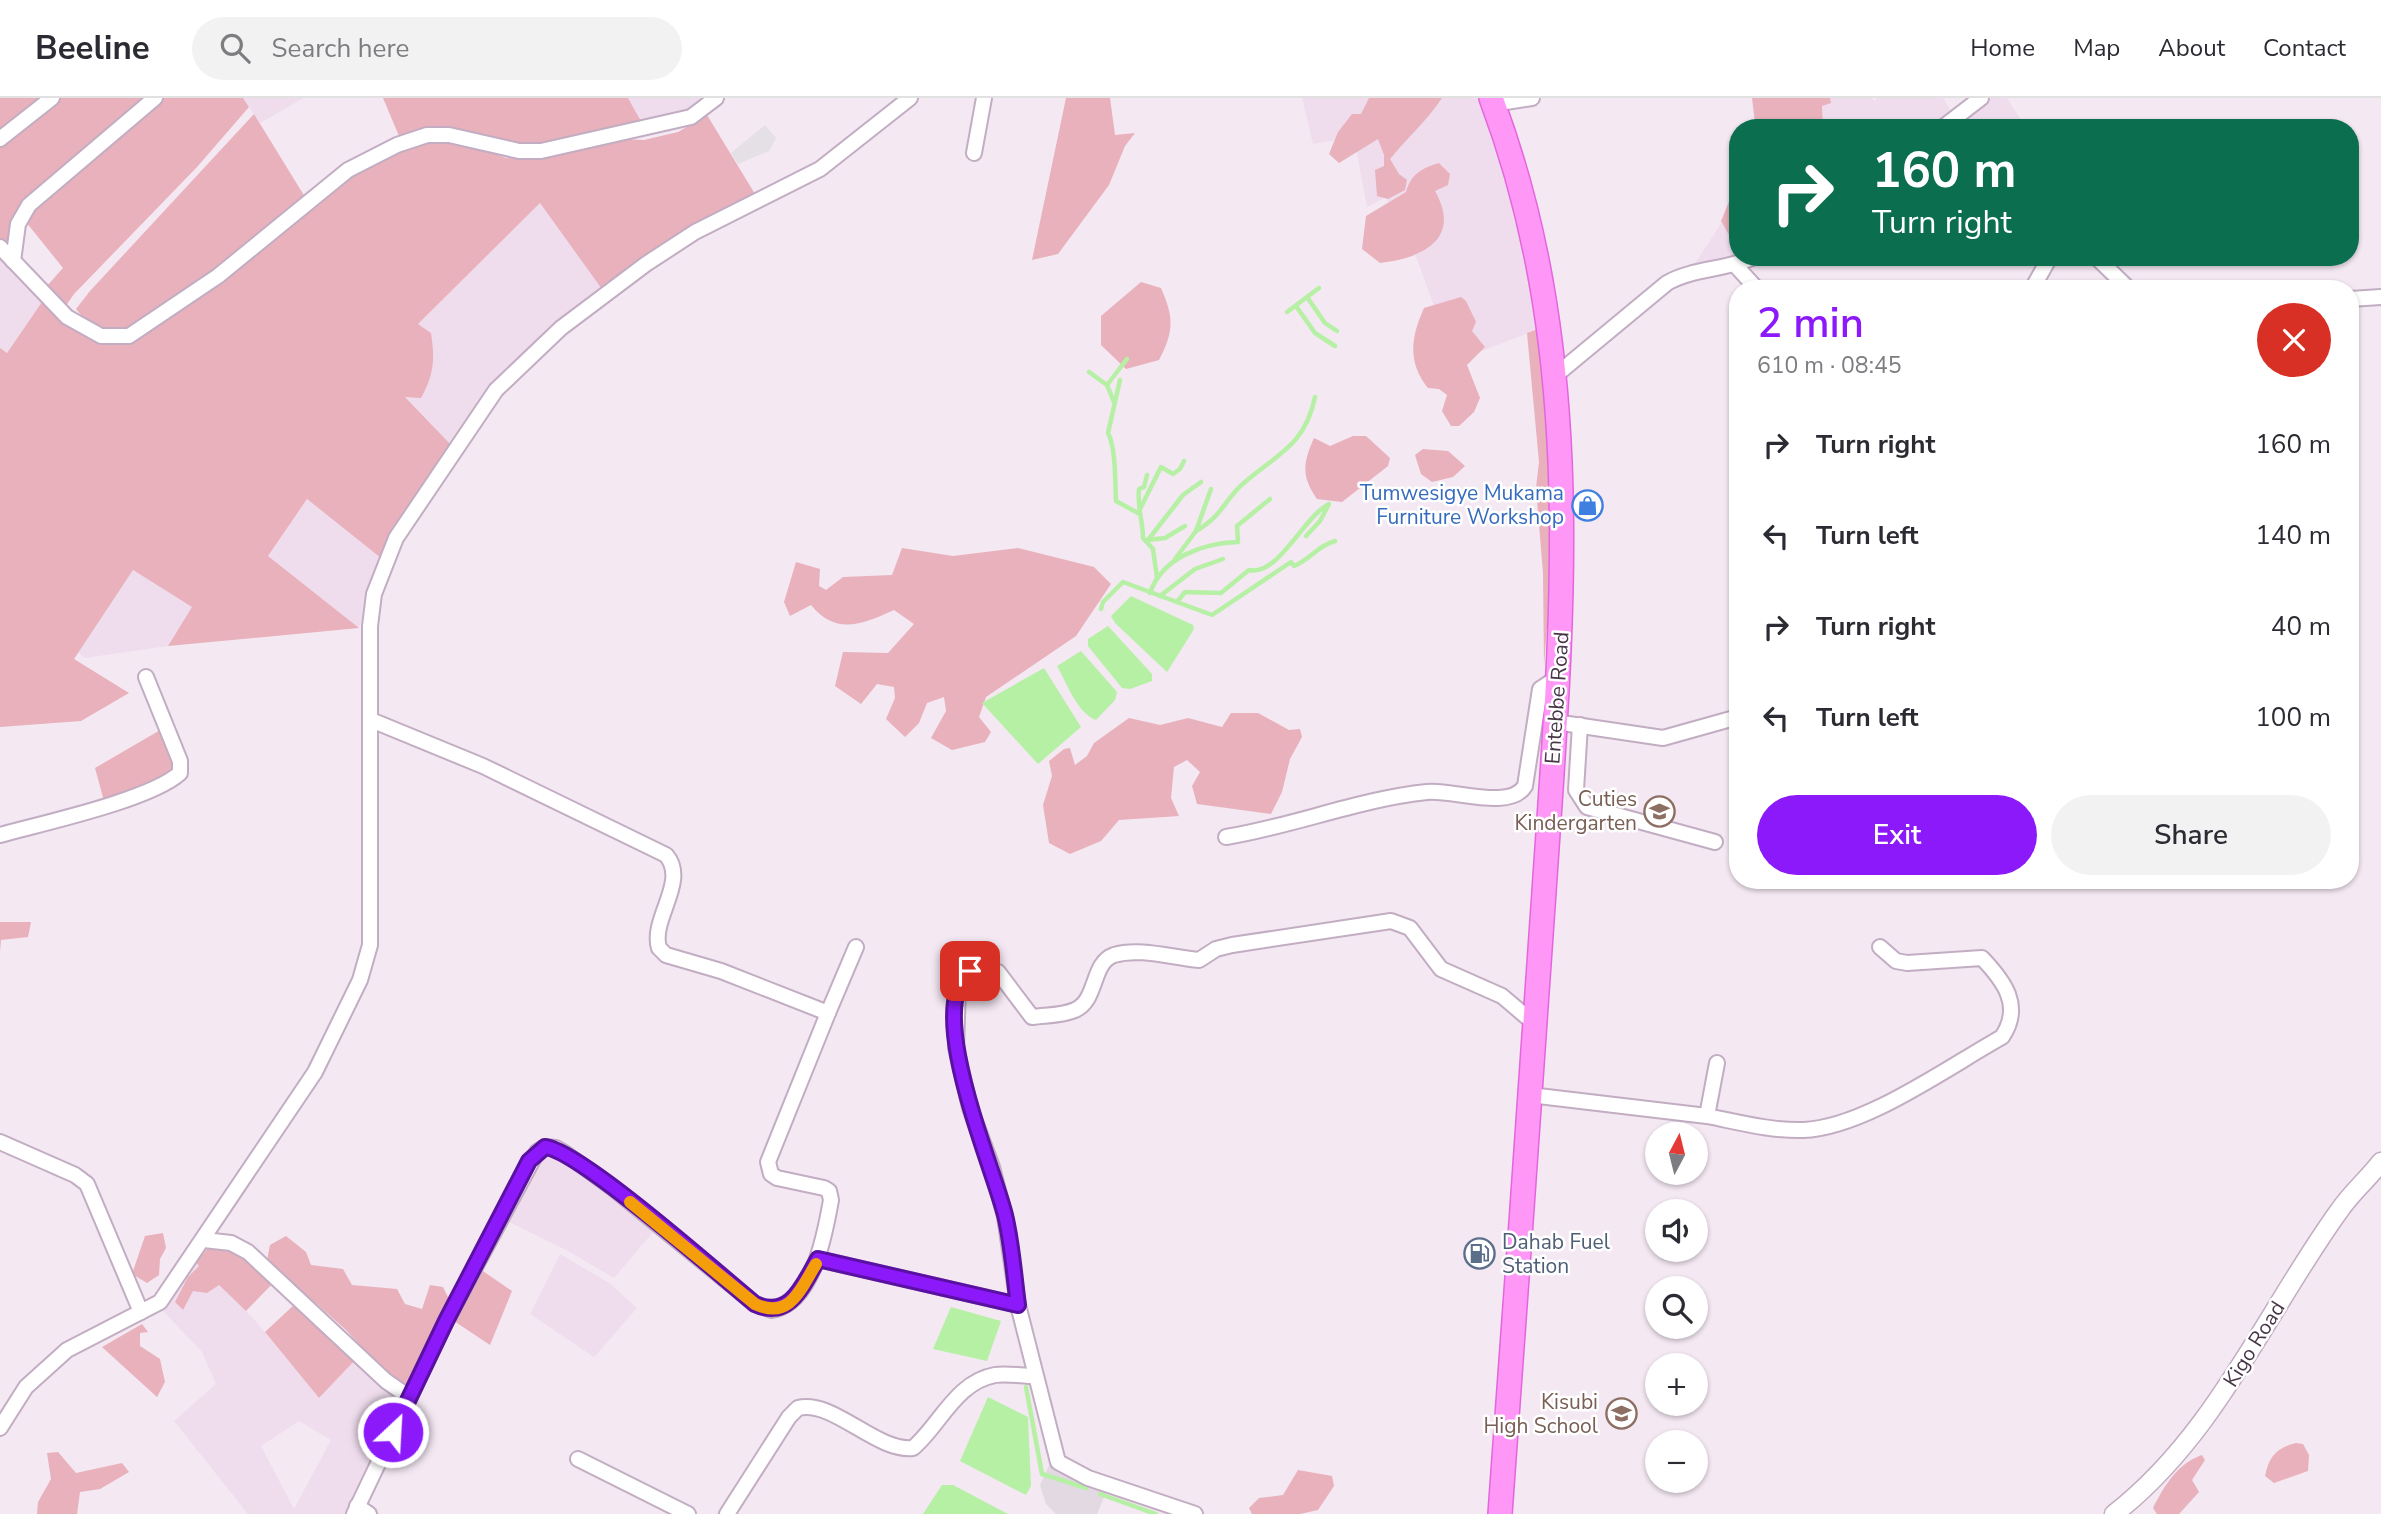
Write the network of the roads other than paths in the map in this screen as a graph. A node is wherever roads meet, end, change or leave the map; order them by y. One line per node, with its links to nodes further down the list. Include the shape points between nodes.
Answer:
1 (52, 98): 10 (street)
2 (155, 98): 13 (street, via 29,205 18,224)
3 (716, 98): 13 (street, via 691,117 541,151 510,150 449,135 427,135 397,145 348,170 218,276 129,336 101,336 86,330)
4 (910, 98): 23 (street, via 820,169 695,232 646,264 570,321 505,380 396,538 383,566 370,626)
5 (984, 98): 11 (street)
6 (1532, 98): 8 (street)
7 (1981, 98): 9 (street)
8 (1492, 101): 20 (main road, Entebbe Road, via 1529,226)
9 (1954, 119)
10 (0, 139)
11 (974, 153)
12 (0, 247): 13 (street)
13 (13, 261)
14 (1736, 266): 16 (street); 20 (street, via 1679,276 1667,283)
15 (2105, 266): 17 (street)
16 (1749, 280)
17 (2120, 280)
18 (2381, 297): 19 (street)
19 (2359, 298)
20 (1556, 375): 22 (main road, Entebbe Road, via 1563,593)
21 (146, 677): 27 (street, via 180,761 180,772 170,781 106,805)
22 (1558, 677): 25 (main road, Entebbe Road); 28 (street, via 1540,689 1525,786 1515,796 1498,799 1441,791 1414,793)
23 (371, 720): 32 (street, via 483,766 666,855 674,876 658,933 659,948 666,955); 39 (street, via 370,945 366,964 315,1072)
24 (1729, 720): 26 (street, via 1663,738)
25 (1555, 722): 26 (street); 33 (main road, Entebbe Road)
26 (1580, 725): 29 (street, via 1576,790 1587,807)
27 (0, 835)
28 (1226, 837)
29 (1715, 842)
30 (856, 947): 32 (street)
31 (1880, 947): 36 (street, via 1896,961 1908,963 1982,958 2010,995 2010,1019 2002,1037 1839,1123 1787,1129)
32 (828, 1013): 40 (street, via 768,1162 777,1178 829,1191)
33 (1535, 1024): 35 (main road, Entebbe Road); 41 (street, via 1502,996 1441,969 1410,928 1391,921 1232,945 1199,960 1153,954 1114,956 1102,965 1083,1005 1066,1013 1032,1017 998,972 979,965 962,977 958,988 956,1048 1005,1217)
34 (1717, 1063): 36 (street)
35 (1530, 1095): 36 (street); 51 (main road, Entebbe Road)
36 (1707, 1116)
37 (0, 1142): 42 (street, via 87,1184)
38 (2381, 1162): 52 (street, Kigo Road, via 2340,1209 2221,1396 2156,1478)
39 (204, 1240): 42 (street, via 160,1302); 44 (street, via 231,1243 248,1252 386,1381)
40 (818, 1259): 41 (street); 44 (street, via 793,1300 780,1309 765,1309 613,1188 566,1154 545,1147 529,1161)
41 (1018, 1305): 43 (street)
42 (141, 1312): 45 (street, via 68,1350 48,1366 26,1387)
43 (1034, 1376): 49 (street, via 995,1375 978,1383 949,1404 913,1448 892,1446 813,1407 799,1408); 50 (street, via 1053,1454 1064,1468)
44 (409, 1397): 47 (street)
45 (0, 1428)
46 (578, 1459): 48 (street)
47 (360, 1511)
48 (688, 1514)
49 (727, 1514)
50 (1195, 1514)
51 (1500, 1514)
52 (2114, 1514)

